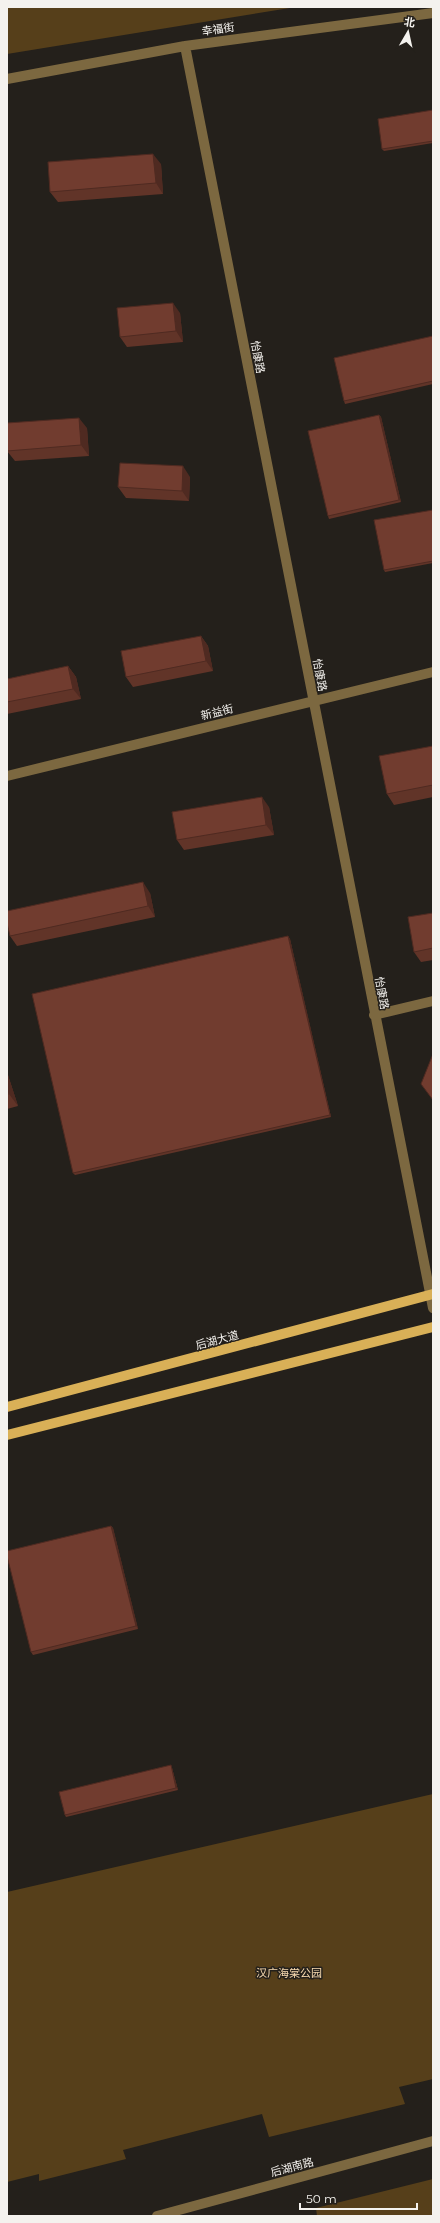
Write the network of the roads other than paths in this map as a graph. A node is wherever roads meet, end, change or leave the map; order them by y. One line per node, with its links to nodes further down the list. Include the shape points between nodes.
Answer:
1 (433, 13): 2 (street, 幸福街)
2 (185, 46): 3 (street, 幸福街); 5 (street, 怡康路)
3 (7, 79)
4 (433, 672): 5 (street, 新益街)
5 (313, 701): 6 (street, 新益街); 8 (street, 怡康路)
6 (7, 776)
7 (433, 1000): 8 (street)
8 (374, 1015): 9 (street, 怡康路)
9 (432, 1295): 10 (street, 怡康路); 12 (main road, 后湖大道)
10 (433, 1308)
11 (433, 1327): 13 (main road)
12 (7, 1408)
13 (7, 1435)
14 (433, 2141): 15 (street, 后湖南路)
15 (157, 2216)

